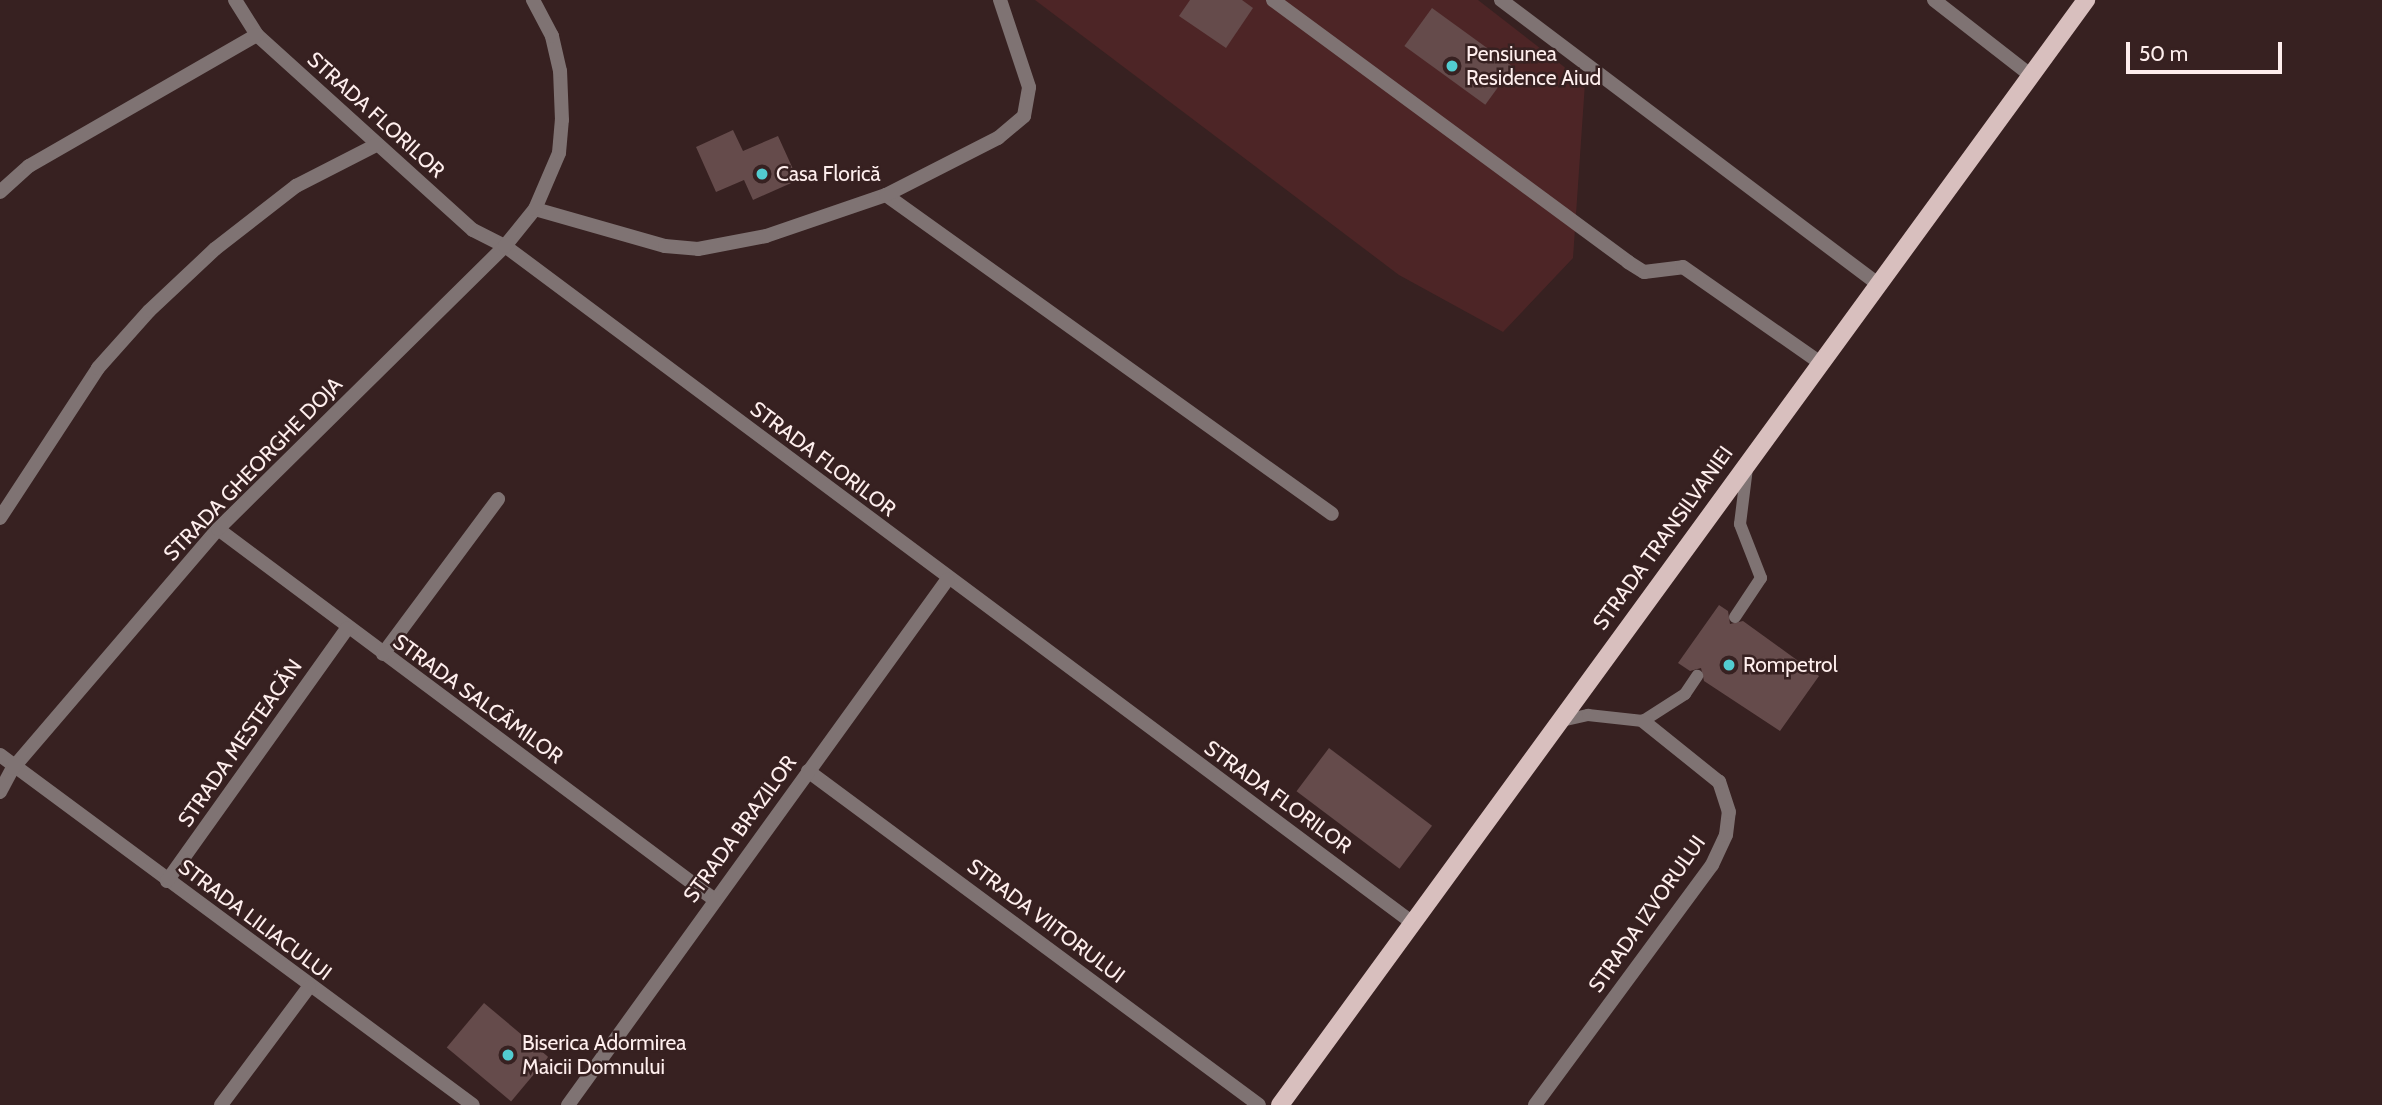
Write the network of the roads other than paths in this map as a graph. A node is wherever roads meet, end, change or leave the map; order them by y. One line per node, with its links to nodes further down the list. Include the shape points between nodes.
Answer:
1 (235, 0): 8 (street, STRADA FLORILOR)
2 (534, 0): 13 (street, STRADA GHEORGHE DOJA, via 555,47 562,120 559,153)
3 (1000, 0): 12 (street, via 1027,74 1024,116 998,138)
4 (1273, 0): 16 (street, via 1628,262 1644,272 1683,267)
5 (1501, 0): 15 (street)
6 (1934, 0): 9 (street)
7 (2086, 0): 9 (main road, STRADA TRANSILVANIEI)
8 (257, 35): 10 (street, STRADA FLORILOR); 11 (street, via 29,166)
9 (2029, 74): 15 (main road, STRADA TRANSILVANIEI)
10 (376, 145): 14 (street, STRADA FLORILOR, via 473,230); 20 (street, via 296,186 215,249 149,311 98,368)
11 (0, 191)
12 (886, 195): 13 (street, via 766,236 698,248 665,246); 19 (street)
13 (535, 209): 14 (street, STRADA GHEORGHE DOJA)
14 (505, 246): 21 (street, STRADA GHEORGHE DOJA); 22 (street, STRADA FLORILOR)
15 (1877, 283): 16 (main road, STRADA TRANSILVANIEI)
16 (1819, 362): 17 (main road, STRADA TRANSILVANIEI)
17 (1748, 461): 23 (lane, via 1740,524 1761,578); 28 (main road, STRADA TRANSILVANIEI)
18 (498, 499): 25 (street)
19 (1332, 514)
20 (0, 519)
21 (218, 529): 24 (street, STRADA SALCÂMILOR); 30 (street, STRADA GHEORGHE DOJA)
22 (947, 580): 31 (street, STRADA BRAZILOR); 35 (street, STRADA FLORILOR)
23 (1735, 617)
24 (347, 629): 25 (street, STRADA SALCÂMILOR); 33 (street, STRADA MESTEACĂN)
25 (383, 654): 34 (street, STRADA SALCÂMILOR)
26 (1697, 676): 27 (lane, via 1685,694)
27 (1643, 721): 28 (lane, via 1588,715); 42 (street, STRADA IZVORULUI, via 1719,782 1729,812 1726,835 1712,865)
28 (1557, 722): 35 (main road, STRADA TRANSILVANIEI)
29 (0, 755): 30 (street)
30 (13, 768): 32 (street, STRADA GHEORGHE DOJA); 33 (street, STRADA LILIACULUI)
31 (808, 771): 34 (street, STRADA BRAZILOR); 40 (street, STRADA VIITORULUI)
32 (0, 792)
33 (167, 881): 36 (street, STRADA LILIACULUI)
34 (715, 900): 39 (street, STRADA BRAZILOR)
35 (1413, 923): 41 (main road, STRADA TRANSILVANIEI)
36 (309, 987): 37 (street); 38 (street, STRADA LILIACULUI)
37 (220, 1105)
38 (473, 1105)
39 (568, 1105)
40 (1259, 1105)
41 (1280, 1105)
42 (1535, 1105)

